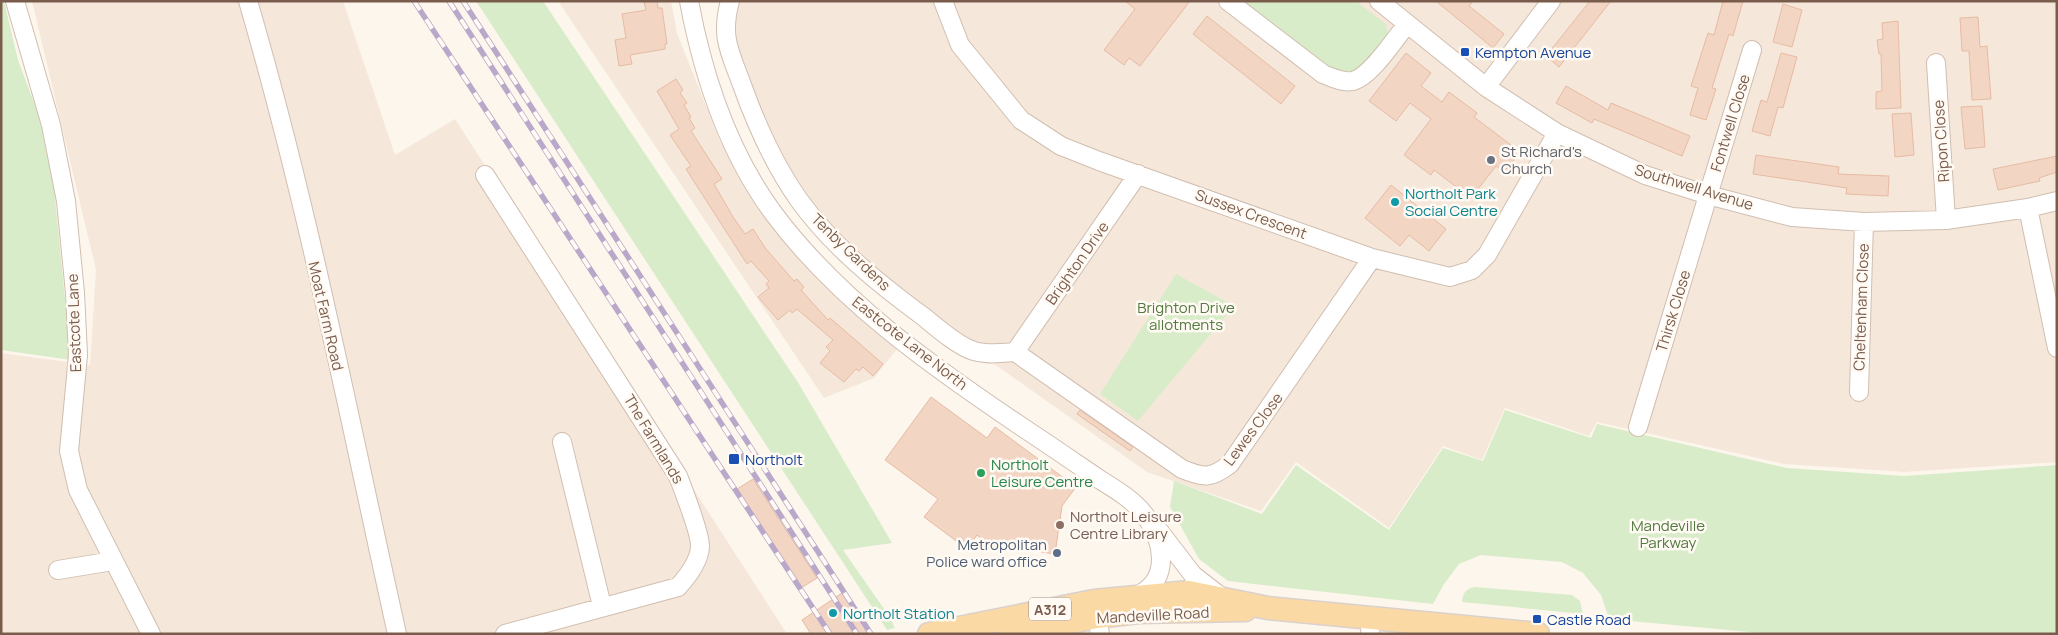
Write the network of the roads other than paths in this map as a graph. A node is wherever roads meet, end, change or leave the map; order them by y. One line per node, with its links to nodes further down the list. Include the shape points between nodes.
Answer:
1 (15, 1): 29 (street, Eastcote Lane, via 51,126 66,201 78,355 70,451 78,490)
2 (248, 1): 41 (street, Moat Farm Road, via 271,80 307,231)
3 (689, 1): 27 (street, Eastcote Lane North, via 703,65 741,159 773,213 801,248 880,324 1019,425 1126,497)
4 (730, 1): 23 (street, Tenby Gardens, via 725,40 751,109 799,200 827,233 866,270 941,330 972,351)
5 (943, 1): 14 (street, Sussex Crescent, via 960,45 1021,120 1062,146)
6 (1228, 1): 9 (street, via 1323,74 1338,81 1354,81 1368,72)
7 (1380, 1): 9 (street, Southwell Avenue)
8 (1551, 1): 12 (street)
9 (1407, 24): 12 (street, Southwell Avenue)
10 (1752, 50): 16 (street, Fontwell Close)
11 (1936, 63): 19 (street, Ripon Close)
12 (1486, 87): 13 (street, Southwell Avenue)
13 (1558, 134): 16 (street, Southwell Avenue, via 1645,174); 21 (street, Sussex Crescent, via 1487,255 1472,270 1450,277)
14 (1138, 174): 21 (street, Sussex Crescent); 23 (street, Brighton Drive)
15 (486, 175): 35 (street, The Farmlands, via 678,476 700,546 691,573 678,587)
16 (1708, 195): 20 (street, Southwell Avenue, via 1792,217); 25 (street, Thirsk Close)
17 (2057, 201): 18 (street, Southwell Avenue)
18 (2028, 208): 19 (street, Southwell Avenue); 22 (street)
19 (1946, 220): 20 (street, Southwell Avenue)
20 (1864, 222): 24 (street, Cheltenham Close)
21 (1372, 258): 23 (street, Lewes Close, via 1230,464 1217,474 1200,477 1182,469)
22 (2057, 348)
23 (1015, 352)
24 (1859, 392)
25 (1638, 427)
26 (562, 442): 35 (street)
27 (1149, 521): 28 (street, Eastcote Lane North); 30 (street, Eastcote Lane North, via 1160,543)
28 (1167, 541): 33 (street, Eastcote Lane North, via 1193,576); 34 (street, Eastcote Lane North, via 1178,571 1177,585)
29 (112, 561): 31 (street); 40 (street, Eastcote Lane)
30 (1162, 563): 32 (street, via 1155,582); 34 (street, Eastcote Lane North)
31 (58, 570)
32 (1136, 596): 34 (main road, Mandeville Road / A312); 37 (main road, Mandeville Road / A312)
33 (1220, 597): 34 (main road, Mandeville Road / A312); 36 (main road, Mandeville Road / A312)
34 (1169, 602): 36 (main road, Mandeville Road / A312); 37 (main road, Mandeville Road / A312)
35 (602, 606): 42 (street, The Farmlands)
36 (1268, 608): 38 (main road, Mandeville Road / A312)
37 (1097, 617): 39 (main road, Mandeville Road / A312); 43 (main road, Mandeville Road / A312)
38 (1371, 626): 44 (main road, Mandeville Road / A312)
39 (938, 632)
40 (151, 634)
41 (397, 634)
42 (505, 634)
43 (1010, 634)
44 (1538, 634)

